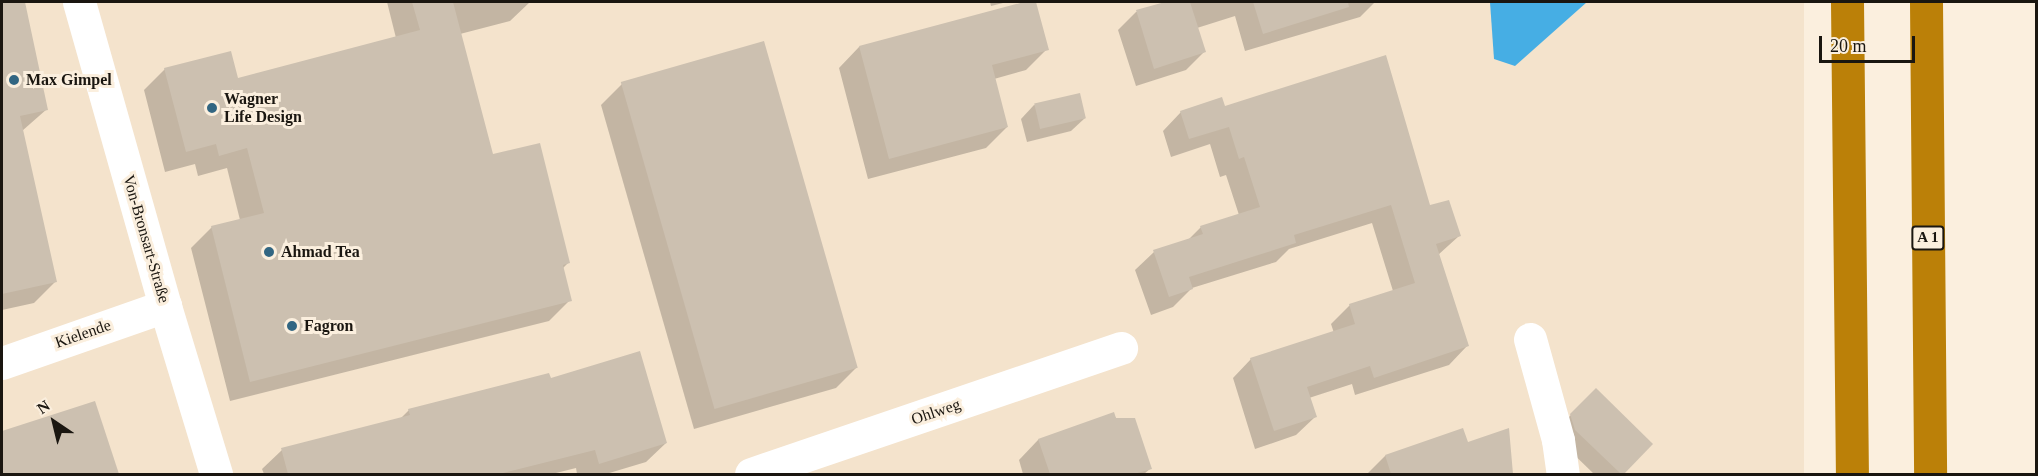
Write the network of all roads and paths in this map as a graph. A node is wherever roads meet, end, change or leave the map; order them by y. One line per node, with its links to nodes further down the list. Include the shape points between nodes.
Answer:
1 (79, 2): 4 (street, Von-Bronsart-Straße)
2 (1847, 2): 11 (highway)
3 (1926, 2): 12 (highway, A 1)
4 (165, 306): 7 (street, Kielende); 8 (street, Von-Bronsart-Straße)
5 (1530, 339): 10 (street, via 1558,440)
6 (1121, 348): 9 (street, Ohlweg)
7 (2, 363)
8 (216, 474)
9 (751, 474)
10 (1563, 474)
11 (1852, 474)
12 (1930, 474)

